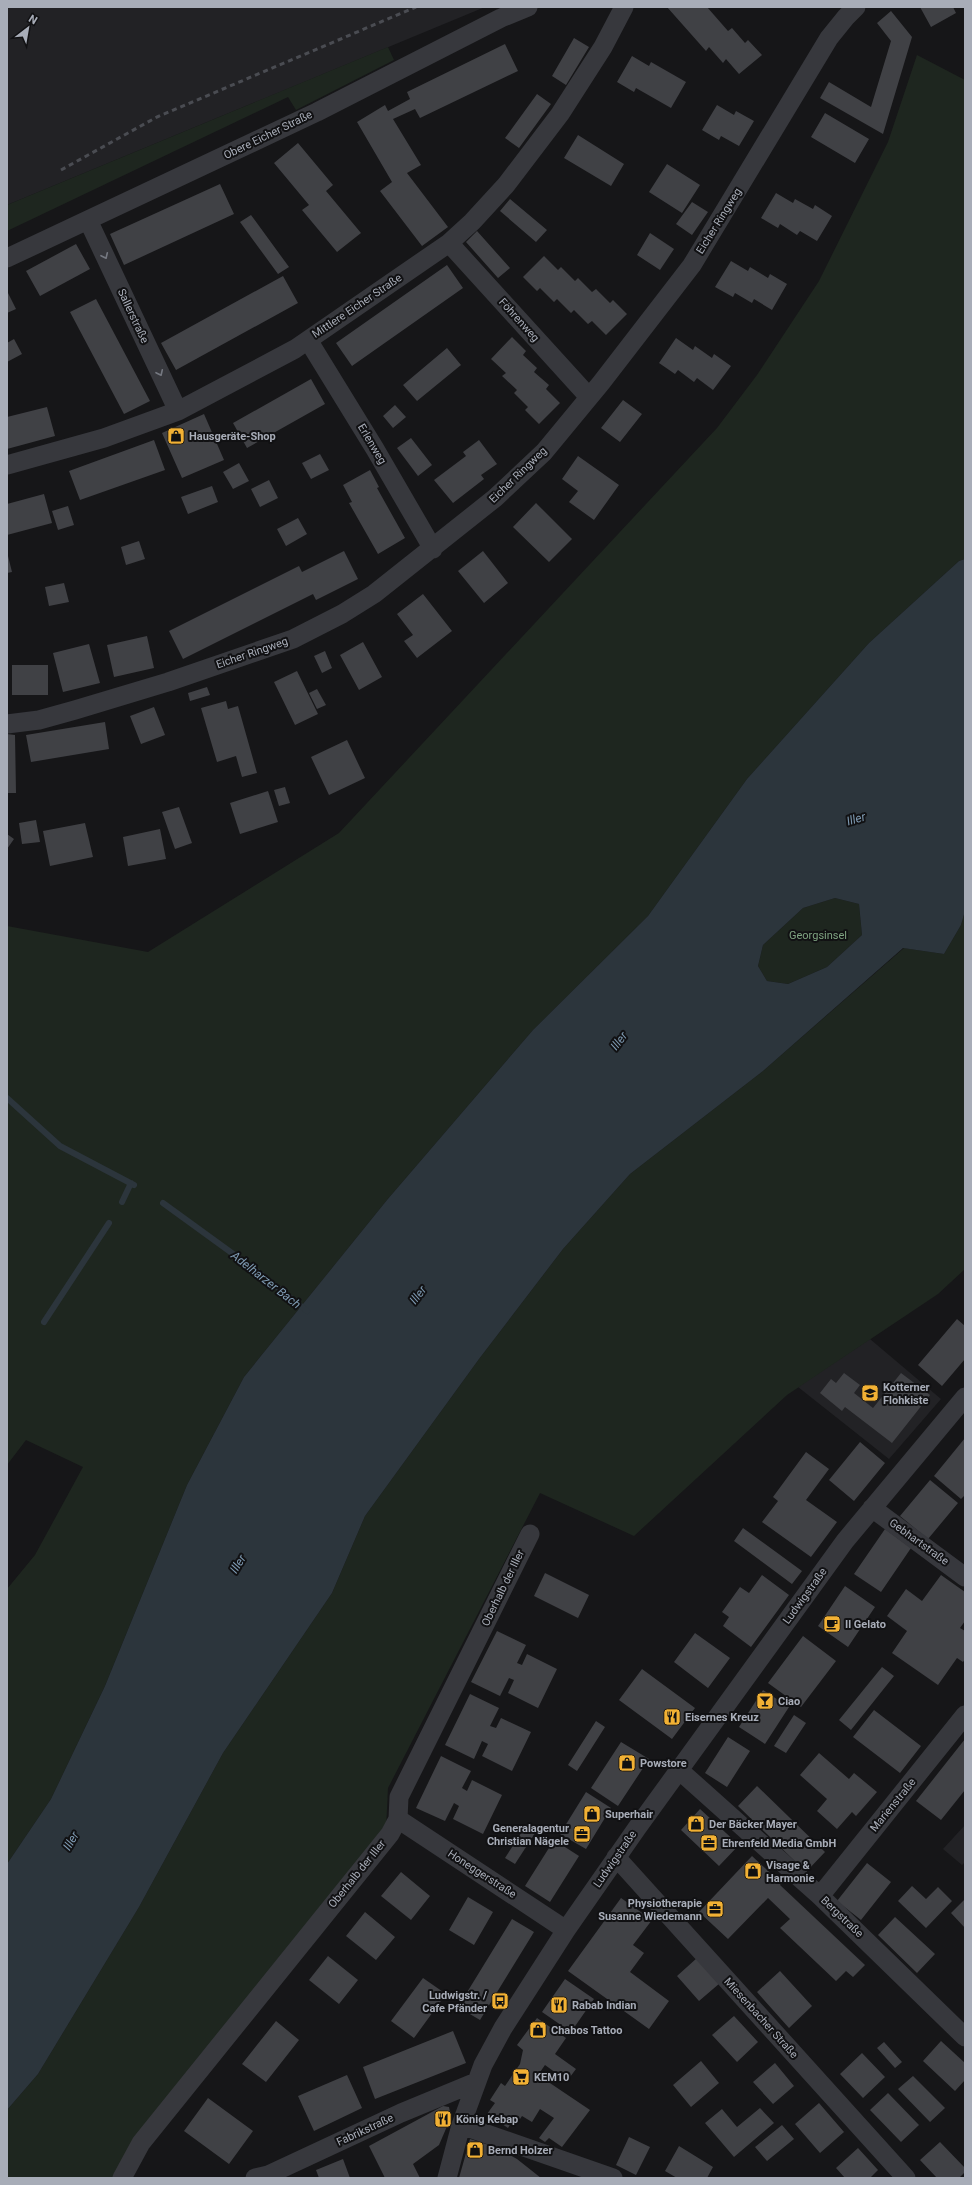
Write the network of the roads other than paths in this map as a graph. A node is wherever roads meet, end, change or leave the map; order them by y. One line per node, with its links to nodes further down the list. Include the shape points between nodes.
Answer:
1 (528, 7): 5 (street, Obere Eicher Straße, via 317,112)
2 (624, 7): 4 (street, Mittlere Eicher Straße)
3 (856, 7): 9 (street, Eicher Ringweg, via 815,60 692,265)
4 (614, 16): 6 (street, Mittlere Eicher Straße, via 603,47 560,114 506,185)
5 (88, 220): 7 (street, Obere Eicher Straße); 10 (street, Sallerstraße, one-way to 10)
6 (449, 243): 8 (street, Mittlere Eicher Straße); 9 (street, Föhrenweg)
7 (7, 258)
8 (308, 340): 10 (street, Mittlere Eicher Straße); 12 (street, Erlenweg)
9 (589, 398): 12 (street, Eicher Ringweg, via 544,452 495,498)
10 (178, 411): 11 (street, Mittlere Eicher Straße, via 104,438)
11 (7, 465)
12 (433, 549): 13 (street, Eicher Ringweg, via 374,594 293,639 168,682 82,708 39,720)
13 (7, 724)
14 (965, 1397): 15 (street, Ludwigstraße)
15 (872, 1508): 17 (street, Gebhartstraße); 19 (street, Ludwigstraße, via 845,1541)
16 (530, 1534): 20 (street, Oberhalb der Iller, via 399,1797)
17 (965, 1577)
18 (965, 1715): 22 (street, Marienstraße)
19 (679, 1770): 21 (street, Ludwigstraße); 22 (street, Bergstraße)
20 (398, 1819): 23 (street, Honeggerstraße); 27 (street, Oberhalb der Iller, via 390,1834 141,2144)
21 (616, 1857): 23 (street, Ludwigstraße); 31 (street, Miesenbacher Straße)
22 (820, 1896): 24 (street, Bergstraße)
23 (566, 1930): 25 (street, Ludwigstraße, via 503,2028)
24 (965, 2037)
25 (476, 2082): 26 (street, Ludwigstraße); 28 (street, Fabrikstraße, via 401,2113 268,2175)
26 (461, 2125): 29 (street, Ludwigstraße); 30 (street)
27 (122, 2178)
28 (255, 2178)
29 (446, 2178)
30 (613, 2178)
31 (906, 2178)

